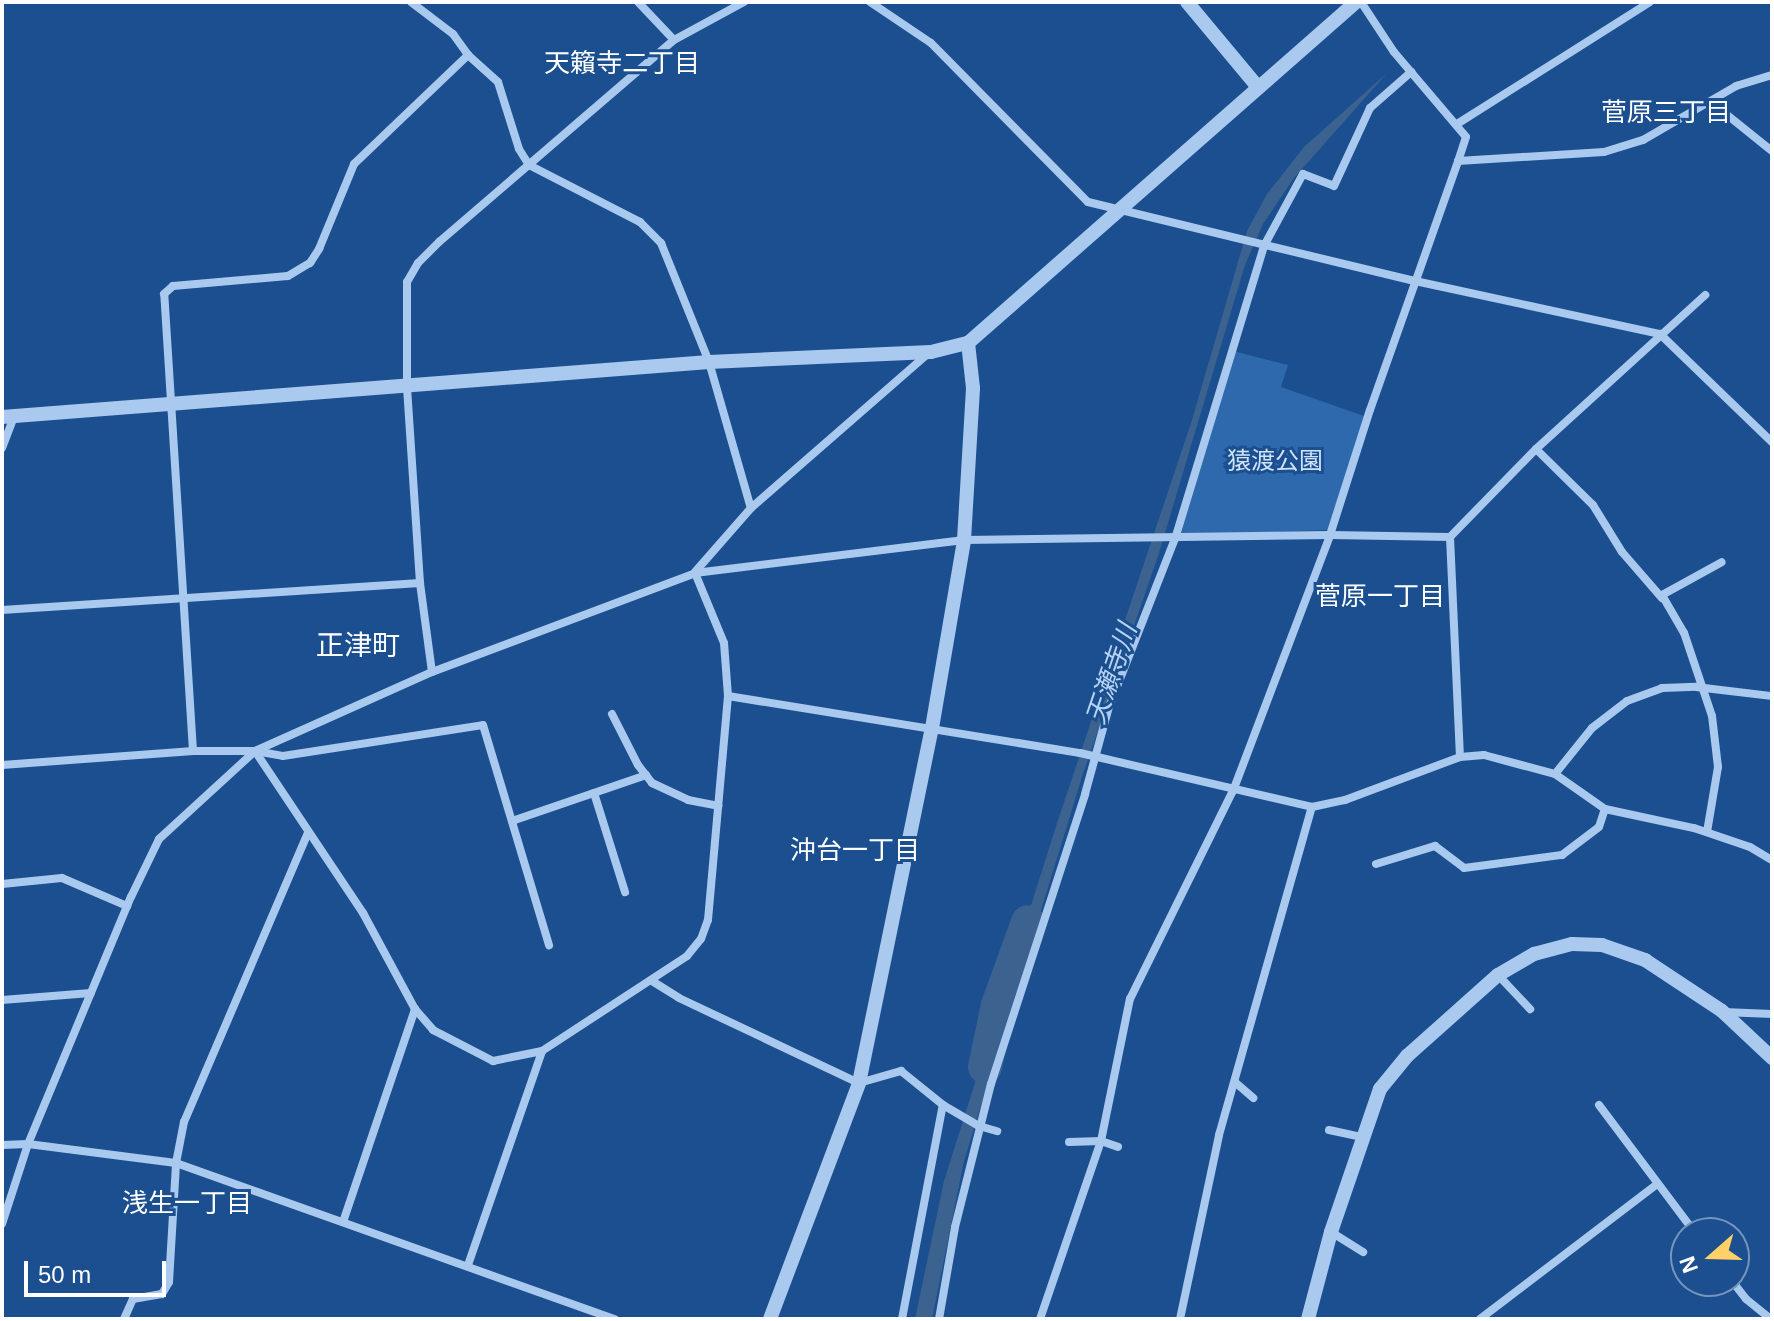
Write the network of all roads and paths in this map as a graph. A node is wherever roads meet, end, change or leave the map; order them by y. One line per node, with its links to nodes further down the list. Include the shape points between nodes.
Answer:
1 (411, 2): 9 (street, via 453,34)
2 (638, 2): 8 (street)
3 (744, 2): 8 (street)
4 (870, 2): 18 (street, via 931,43 1088,202)
5 (1187, 2): 12 (street)
6 (1358, 2): 10 (street); 12 (street)
7 (1650, 2): 14 (street)
8 (674, 40): 17 (street)
9 (468, 55): 17 (street, via 498,82); 27 (street, via 354,164 310,263 288,276 173,286 164,294)
10 (1411, 72): 14 (street); 19 (street, via 1370,108 1334,186 1303,174)
11 (1772, 75): 13 (street, via 1736,86)
12 (1257, 86): 18 (street)
13 (1711, 102): 15 (street); 16 (street, via 1643,140 1604,152)
14 (1457, 124): 16 (street, via 1466,137)
15 (1772, 151)
16 (1458, 161): 20 (street)
17 (529, 165): 25 (street, via 640,222 661,243); 26 (street, via 439,242 407,282)
18 (1119, 209): 19 (street); 23 (street)
19 (1262, 246): 20 (street); 35 (street)
20 (1415, 281): 22 (street); 33 (street)
21 (1705, 295): 22 (street)
22 (1660, 334): 29 (street); 31 (street)
23 (968, 343): 24 (street); 36 (street, via 973,388)
24 (931, 352): 25 (street); 32 (street)
25 (709, 362): 26 (street); 32 (street)
26 (407, 386): 27 (street); 39 (street)
27 (171, 404): 28 (street); 40 (street)
28 (8, 417): 30 (street)
29 (1772, 442)
30 (2, 448)
31 (1536, 449): 34 (street); 41 (street, via 1593,505 1622,552)
32 (751, 508): 38 (street)
33 (1330, 535): 34 (street); 35 (street); 56 (street)
34 (1450, 537): 52 (street)
35 (1173, 539): 36 (street); 51 (street)
36 (964, 540): 38 (street); 48 (street)
37 (1722, 562): 41 (street, via 1662,595)
38 (695, 573): 43 (street); 45 (street, via 724,643)
39 (420, 583): 40 (street); 43 (street)
40 (185, 595): 42 (street); 49 (street)
41 (1666, 601): 44 (street)
42 (2, 610)
43 (432, 672): 50 (street)
44 (1705, 688): 46 (street); 54 (street, via 1662,688 1627,701 1592,728); 62 (street, via 1718,767)
45 (728, 696): 48 (street); 58 (street)
46 (1772, 696)
47 (612, 714): 55 (street)
48 (932, 728): 51 (street); 80 (street)
49 (193, 751): 50 (street); 53 (street)
50 (255, 751): 61 (street, via 283,756 483,725); 63 (street); 68 (street, via 159,839)
51 (1093, 756): 56 (street); 85 (street)
52 (1460, 757): 54 (street, via 1484,755); 59 (street)
53 (2, 765)
54 (1555, 774): 60 (street)
55 (646, 775): 57 (street); 58 (street, via 688,800)
56 (1233, 791): 59 (street); 89 (street, via 1130,999)
57 (594, 793): 61 (street); 67 (street)
58 (718, 806): 71 (street, via 708,920 701,939)
59 (1312, 807): 81 (street)
60 (1605, 809): 62 (street); 65 (street, via 1599,827 1562,855 1464,868 1435,846)
61 (512, 821): 69 (street)
62 (1707, 832): 64 (street)
63 (308, 833): 74 (street, via 363,913); 94 (street, via 184,1122)
64 (1772, 860)
65 (1376, 864)
66 (2, 884): 68 (street, via 62,878)
67 (625, 892)
68 (127, 906): 72 (street)
69 (549, 945)
70 (1498, 975): 75 (street); 76 (street, via 1534,954 1572,944 1602,945 1645,960); 88 (street, via 1407,1056 1380,1089)
71 (652, 981): 78 (street); 80 (street)
72 (91, 993): 73 (street); 91 (street)
73 (2, 1000)
74 (415, 1009): 78 (street, via 433,1030 493,1061); 97 (street)
75 (1530, 1009)
76 (1722, 1011): 77 (street); 79 (street)
77 (1772, 1014)
78 (542, 1051): 101 (street)
79 (1772, 1058)
80 (859, 1083): 83 (street, via 901,1071); 105 (street)
81 (1236, 1083): 82 (street); 109 (street, via 1206,1184)
82 (1253, 1098)
83 (943, 1105): 85 (street); 106 (street)
84 (1599, 1105): 95 (street)
85 (979, 1126): 87 (street); 107 (street)
86 (1329, 1130): 88 (street)
87 (997, 1131)
88 (1362, 1137): 99 (street)
89 (1101, 1141): 90 (street); 93 (street); 108 (street)
90 (1069, 1142)
91 (28, 1144): 92 (street); 94 (street); 98 (street)
92 (2, 1145)
93 (1118, 1147)
94 (176, 1163): 97 (street); 103 (street, via 169,1282 162,1294 133,1299)
95 (1657, 1184): 96 (street); 111 (street)
96 (1683, 1217)
97 (343, 1222): 101 (street)
98 (2, 1224)
99 (1331, 1232): 100 (street); 110 (street)
100 (1363, 1252)
101 (468, 1265): 104 (street)
102 (1744, 1297): 112 (street)
103 (124, 1319)
104 (615, 1319)
105 (770, 1319)
106 (902, 1319)
107 (939, 1319)
108 (1040, 1319)
109 (1180, 1319)
110 (1308, 1319)
111 (1480, 1319)
112 (1771, 1319)

